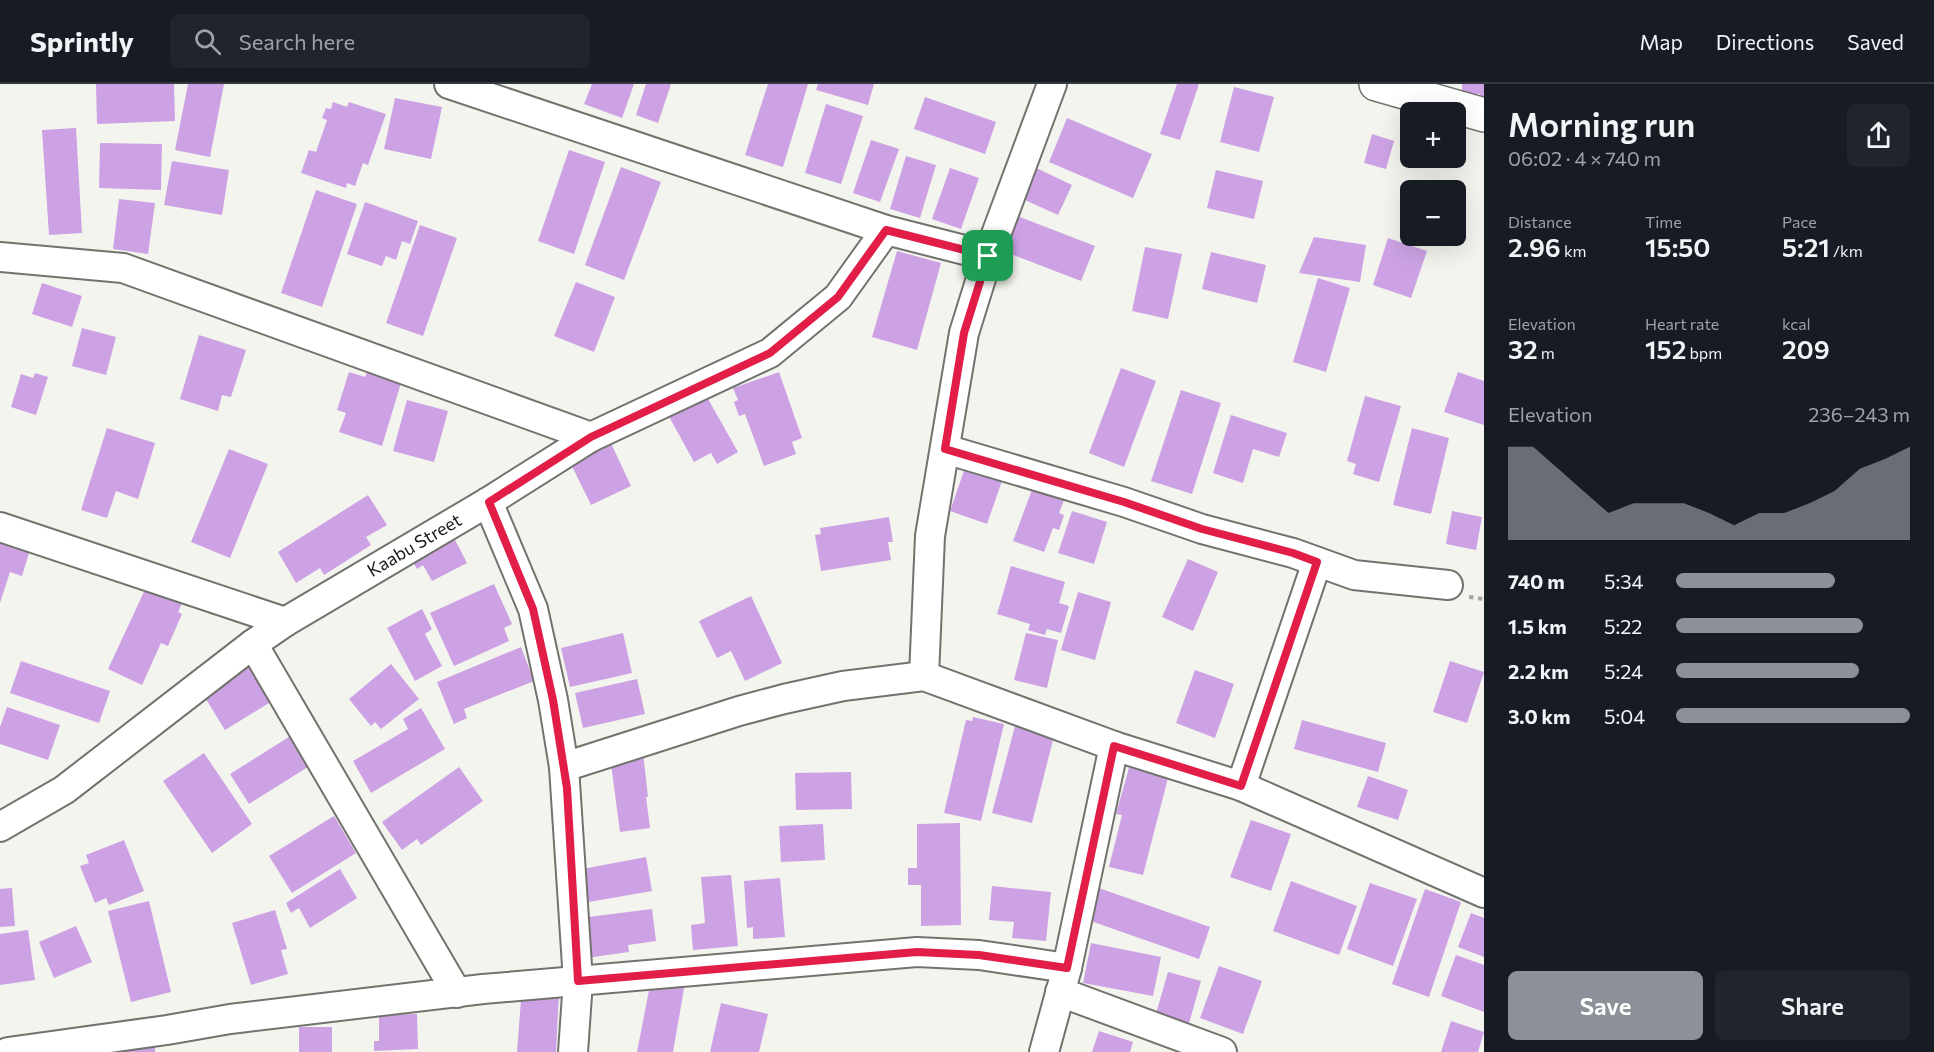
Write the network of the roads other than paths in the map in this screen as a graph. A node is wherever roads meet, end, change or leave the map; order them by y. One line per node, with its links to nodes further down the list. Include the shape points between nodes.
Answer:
1 (449, 84): 5 (street)
2 (1052, 84): 6 (street)
3 (1376, 84): 4 (street)
4 (1484, 115)
5 (886, 230): 6 (street); 8 (street, Kaabu Street, via 838,297 770,353)
6 (988, 256): 9 (street, via 964,333)
7 (0, 257): 8 (street, via 123,268)
8 (591, 437): 10 (street, Kaabu Street)
9 (945, 449): 12 (street); 16 (street, via 930,536)
10 (489, 502): 14 (street, Kaabu Street); 18 (street, via 533,609)
11 (0, 527): 14 (street)
12 (1317, 562): 13 (street, via 1354,575); 19 (street)
13 (1448, 585)
14 (285, 622): 15 (street, Kaabu Street)
15 (253, 644): 20 (street, Kaabu Street, via 64,790); 24 (street)
16 (924, 676): 17 (street); 18 (street, via 843,686 784,699)
17 (1114, 746): 19 (street); 22 (street)
18 (564, 767): 23 (street)
19 (1241, 786): 21 (street)
20 (0, 827)
21 (1484, 893)
22 (1064, 980): 23 (street, via 979,955 917,952); 28 (street); 29 (street)
23 (578, 981): 24 (street); 27 (street)
24 (457, 993): 25 (street, via 230,1019)
25 (166, 1041): 26 (street)
26 (8, 1052)
27 (573, 1052)
28 (1044, 1052)
29 (1222, 1052)

